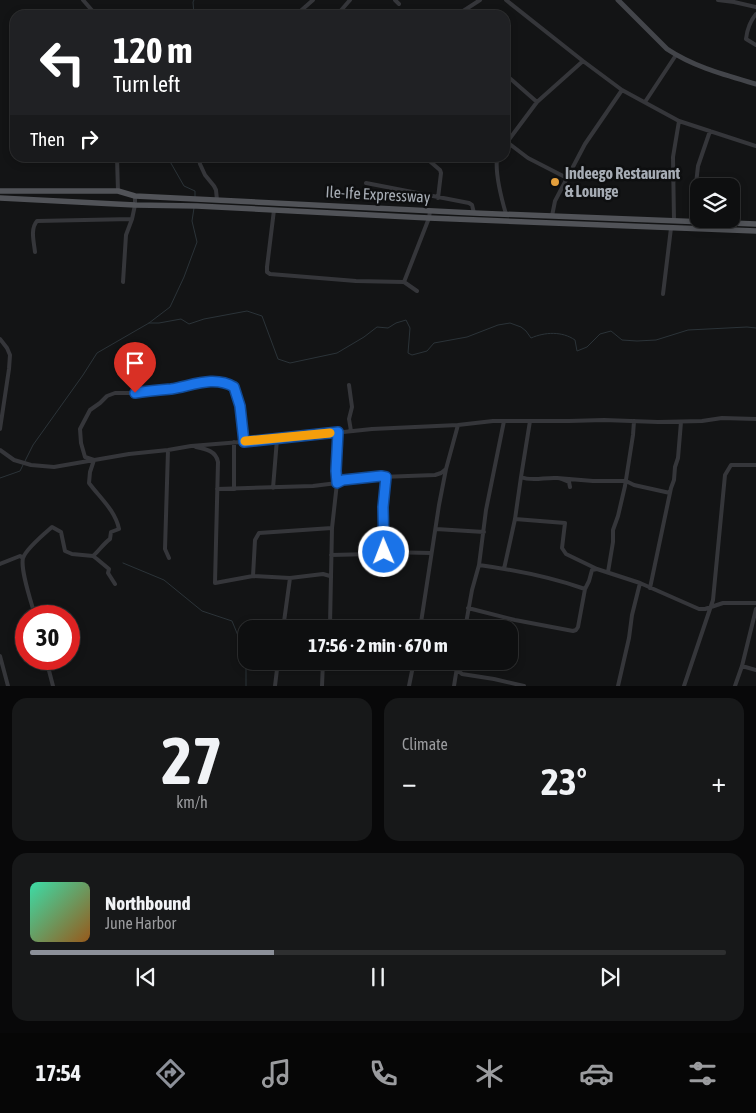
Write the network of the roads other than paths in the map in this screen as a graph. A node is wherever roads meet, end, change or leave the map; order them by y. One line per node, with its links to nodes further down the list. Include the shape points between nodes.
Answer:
1 (83, 0): 11 (street)
2 (313, 0): 12 (street)
3 (350, 0): 13 (street)
4 (395, 0): 9 (street)
5 (480, 0): 14 (street)
6 (506, 0): 18 (street)
7 (618, 0): 17 (main road)
8 (718, 0): 10 (street)
9 (399, 4)
10 (756, 8)
11 (92, 10)
12 (302, 10)
13 (341, 10)
14 (465, 10)
15 (756, 14): 16 (street, via 746,38)
16 (756, 45)
17 (676, 55): 20 (main road, via 701,67); 23 (street)
18 (583, 62): 21 (street); 22 (street)
19 (510, 78): 22 (street)
20 (756, 84)
21 (622, 90): 23 (street); 33 (street, via 585,144)
22 (537, 102): 26 (street)
23 (645, 102): 24 (street)
24 (679, 121): 25 (street); 53 (street, via 673,157)
25 (710, 131): 28 (street); 34 (street)
26 (510, 138)
27 (510, 146): 33 (street)
28 (756, 146)
29 (117, 162): 36 (street)
30 (200, 162): 41 (street, via 204,175 216,190)
31 (431, 162): 40 (street, via 441,173)
32 (497, 162): 48 (street)
33 (567, 178): 49 (street, via 555,201)
34 (697, 178)
35 (366, 183): 40 (street)
36 (118, 191): 37 (main road, Ile-Ife Expressway); 38 (main road, Ile-Ife Expressway)
37 (0, 193): 44 (main road, Ile-Ife Expressway)
38 (135, 196): 39 (main road, Ile-Ife Expressway); 44 (street)
39 (150, 197): 42 (main road, Ile-Ife Expressway); 43 (main road)
40 (438, 198): 47 (street, via 469,203)
41 (217, 200): 42 (main road, Ile-Ife Expressway); 46 (main road, Ile-Ife Expressway)
42 (194, 202): 43 (main road, Ile-Ife Expressway); 45 (main road, Ile-Ife Expressway)
43 (150, 204): 44 (main road, Ile-Ife Expressway)
44 (135, 205): 51 (street)
45 (274, 210): 50 (main road, Ile-Ife Expressway); 59 (street, via 267,267 270,274)
46 (430, 211): 47 (main road, Ile-Ife Expressway); 50 (street)
47 (474, 213): 48 (main road, Ile-Ife Expressway)
48 (506, 214): 49 (main road, Ile-Ife Expressway)
49 (552, 216): 52 (main road, Ile-Ife Expressway)
50 (429, 218): 52 (main road, Ile-Ife Expressway); 59 (street)
51 (132, 219): 57 (street, via 37,221 33,229); 58 (street, via 126,235)
52 (593, 221): 53 (main road, Ile-Ife Expressway); 55 (main road, Ile-Ife Expressway)
53 (674, 221): 54 (main road, Ile-Ife Expressway)
54 (756, 224)
55 (671, 228): 56 (main road, Ile-Ife Expressway); 61 (street)
56 (756, 231)
57 (36, 252)
58 (123, 282)
59 (404, 282): 60 (street)
60 (417, 291)
61 (663, 294)
62 (0, 339): 70 (street, via 10,355)
63 (349, 385): 71 (street)
64 (756, 419): 68 (street)
65 (504, 421): 66 (street); 69 (street); 95 (street)
66 (530, 421): 67 (street); 83 (street)
67 (634, 421): 68 (street); 85 (street)
68 (681, 422): 91 (street, via 678,458)
69 (458, 424): 71 (street); 81 (street)
70 (0, 429)
71 (351, 431): 72 (street)
72 (338, 432): 73 (street); 86 (street)
73 (277, 439): 75 (street); 88 (street)
74 (234, 442): 75 (street); 76 (street); 90 (street)
75 (244, 442): 79 (street, via 240,406 234,387 218,381 189,384 107,396 90,410 80,429 85,457)
76 (191, 446): 78 (street); 89 (street, via 215,454 218,462)
77 (0, 450): 79 (street, via 31,465 54,467)
78 (168, 450): 79 (street); 101 (street, via 164,549)
79 (94, 460): 99 (street, via 89,484 108,505 119,529 111,532 110,539)
80 (756, 465): 116 (street, via 731,464 725,475)
81 (446, 469): 82 (street, via 435,475); 94 (street)
82 (386, 477): 86 (street); 96 (street)
83 (521, 477): 84 (street); 92 (street)
84 (557, 478): 85 (street); 87 (street, via 569,482)
85 (626, 480): 91 (street, via 634,485); 106 (street, via 613,530)
86 (337, 483): 88 (street); 93 (street)
87 (570, 487)
88 (273, 488): 90 (street)
89 (217, 489): 90 (street); 107 (street, via 215,583)
90 (236, 489)
91 (670, 493): 112 (street)
92 (515, 519): 104 (street); 105 (street, via 565,523 562,548 566,554)
93 (332, 528): 98 (street); 107 (street, via 259,533 255,540)
94 (436, 528): 95 (street); 97 (street)
95 (484, 532): 103 (street)
96 (384, 552): 97 (street); 98 (street)
97 (431, 553): 121 (street)
98 (331, 555): 108 (street)
99 (93, 556): 100 (street, via 65,551 61,532 52,527); 110 (street, via 109,569)
100 (23, 558): 102 (street, via 20,556); 115 (street)
101 (169, 558)
102 (0, 564)
103 (479, 565): 104 (street); 117 (street)
104 (504, 568): 113 (street)
105 (597, 569): 106 (street); 113 (street, via 592,570)
106 (608, 572): 111 (street)
107 (253, 576): 109 (street)
108 (330, 576): 109 (street); 120 (street)
109 (290, 578): 119 (street)
110 (115, 584)
111 (640, 584): 112 (street); 139 (street)
112 (650, 588): 116 (street, via 699,608)
113 (585, 589): 117 (street, via 578,628 573,631)
114 (756, 603): 116 (street)
115 (32, 605)
116 (711, 606): 140 (street)
117 (468, 608): 122 (street)
118 (756, 609): 124 (street)
119 (284, 620)
120 (330, 620)
121 (421, 620)
122 (466, 620)
123 (0, 656): 132 (street)
124 (742, 666): 131 (street); 141 (street)
125 (49, 670): 133 (street)
126 (277, 670): 134 (street)
127 (322, 670): 135 (street)
128 (412, 670): 136 (street)
129 (457, 670): 137 (street)
130 (458, 670): 138 (street, via 462,674)
131 (756, 670)
132 (8, 686)
133 (53, 686)
134 (275, 686)
135 (322, 686)
136 (409, 686)
137 (454, 686)
138 (524, 686)
139 (618, 686)
140 (684, 686)
141 (735, 686)

